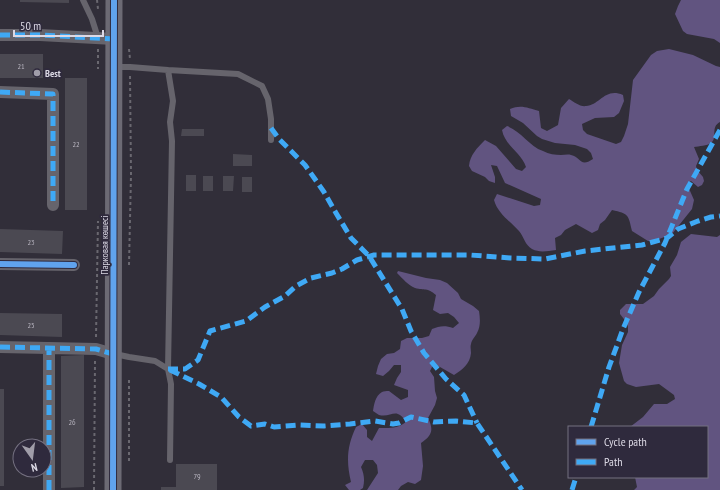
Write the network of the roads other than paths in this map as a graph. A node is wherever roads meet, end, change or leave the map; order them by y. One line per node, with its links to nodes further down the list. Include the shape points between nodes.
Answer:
1 (83, 0): 4 (lane, via 92,19)
2 (114, 0): 4 (street, Парковая көшесі)
3 (0, 35): 4 (street, via 40,35)
4 (114, 41): 5 (street, Парковая көшесі)
5 (114, 68): 6 (lane); 14 (street, Парковая көшесі)
6 (168, 70): 8 (lane, via 238,74 262,86 268,99); 15 (lane, via 173,101 170,122 172,141)
7 (0, 92): 9 (street, via 53,94)
8 (271, 140)
9 (53, 205)
10 (0, 264): 11 (street)
11 (74, 264)
12 (0, 347): 13 (street)
13 (49, 348): 14 (street, via 96,349); 17 (street)
14 (121, 356): 15 (lane, via 155,361); 18 (street, Парковая көшесі)
15 (168, 369): 16 (lane, via 171,384)
16 (170, 460)
17 (49, 490)
18 (113, 490)

